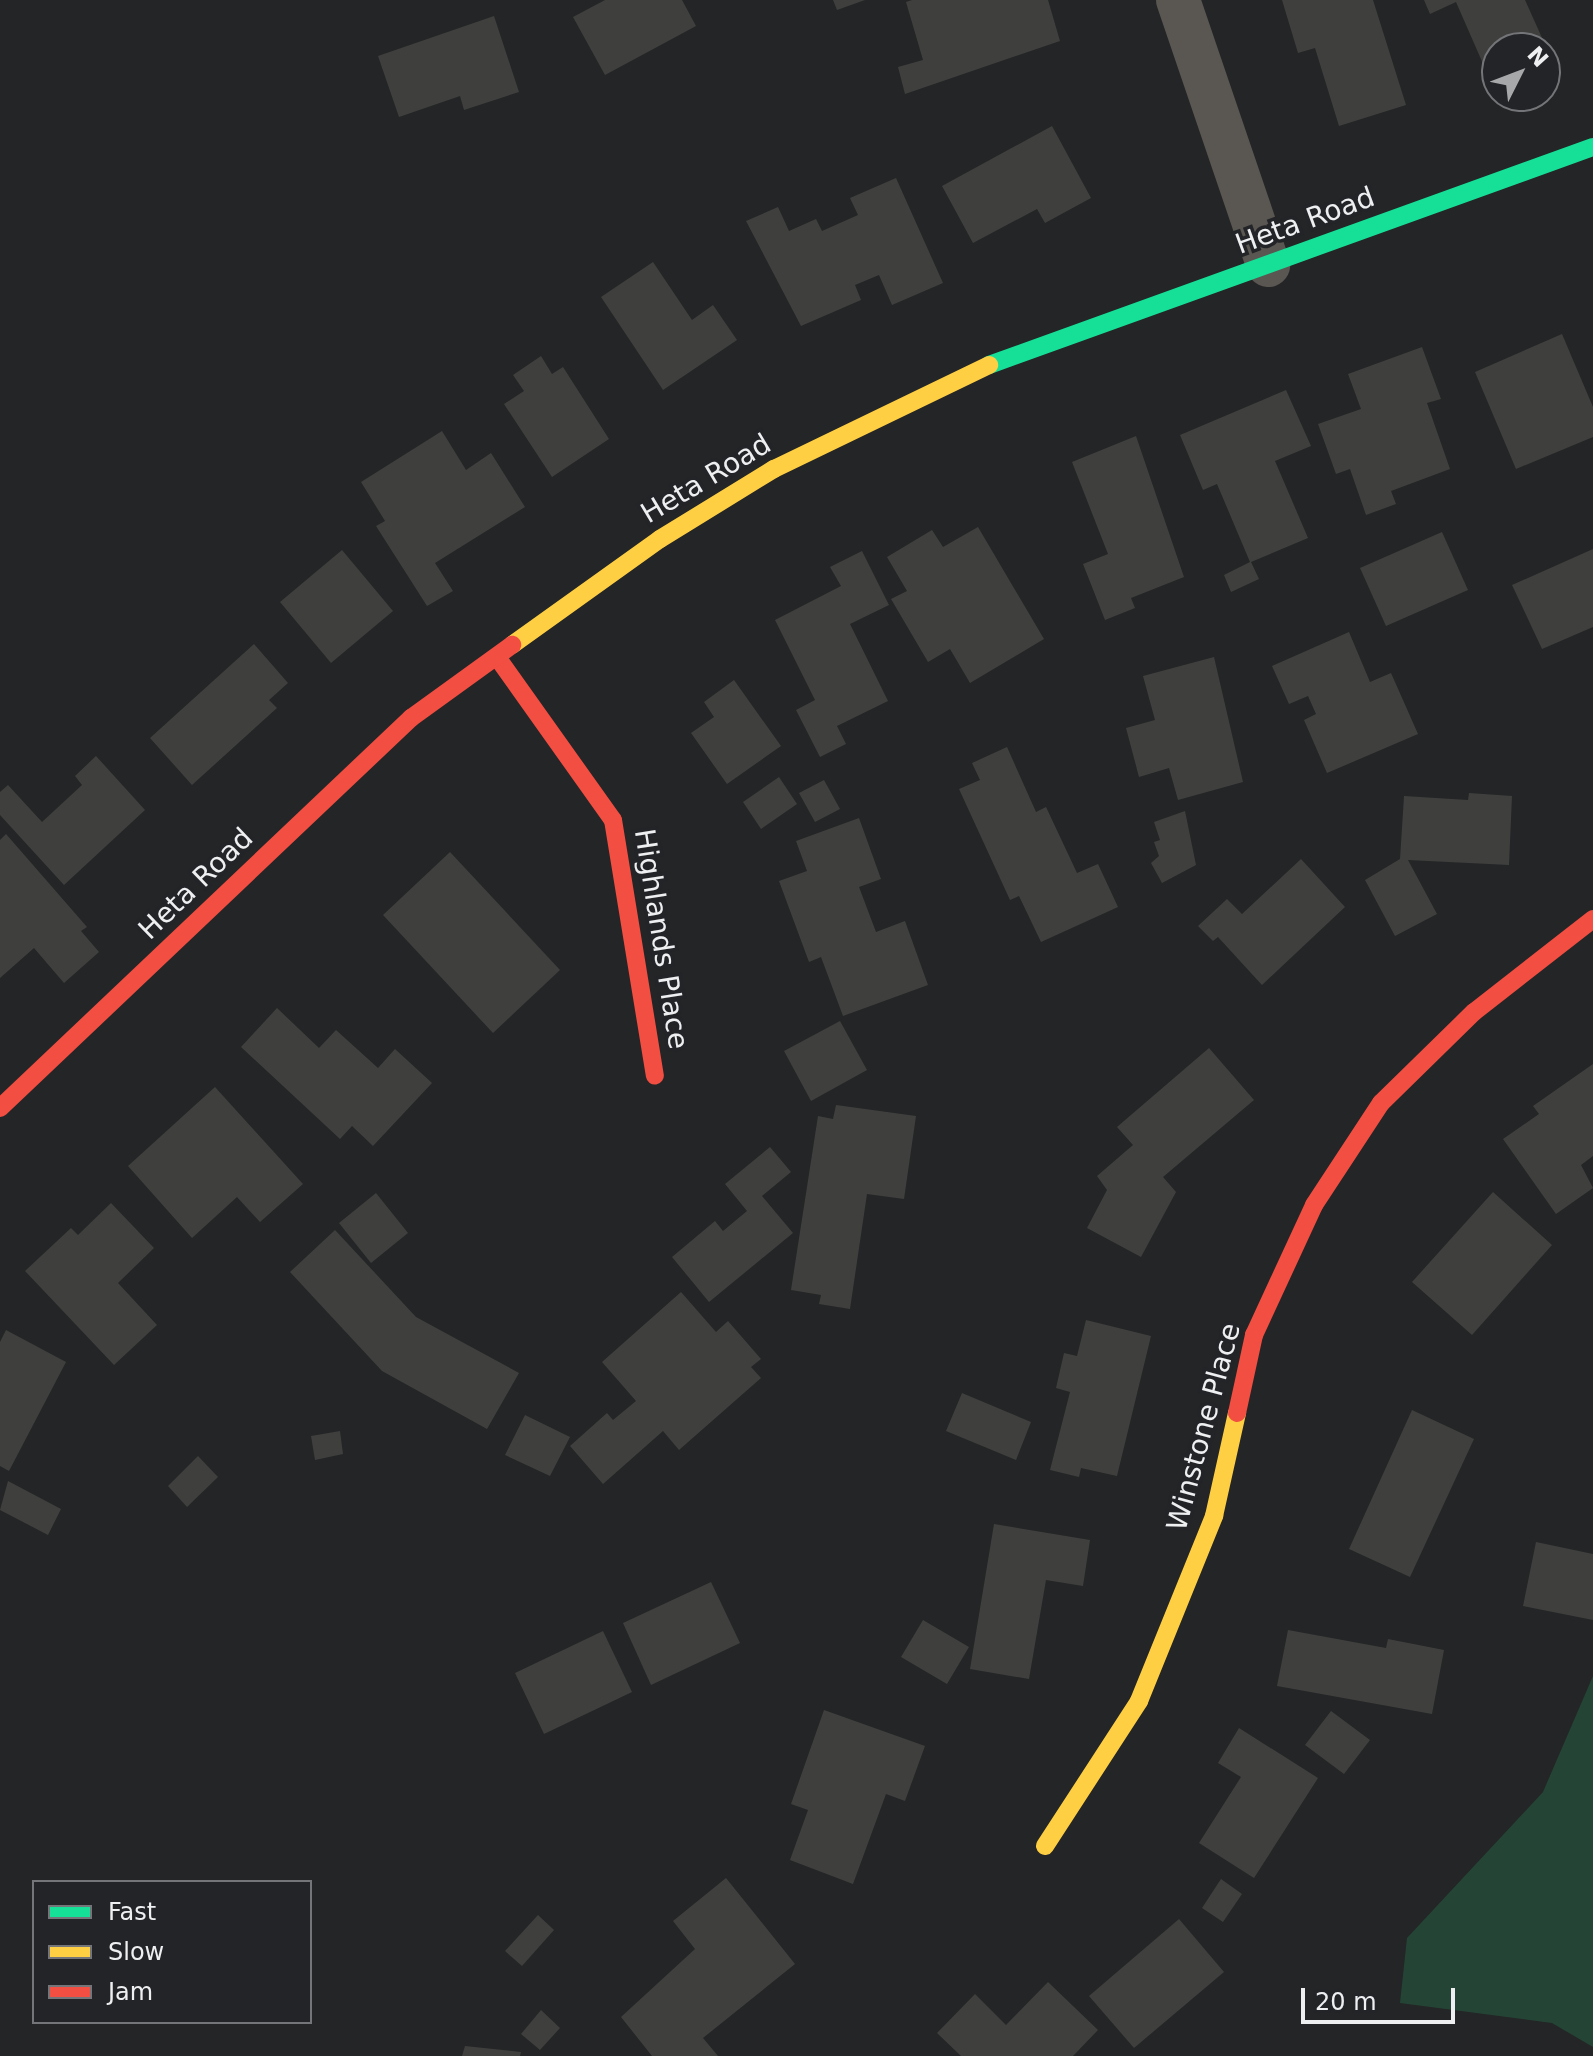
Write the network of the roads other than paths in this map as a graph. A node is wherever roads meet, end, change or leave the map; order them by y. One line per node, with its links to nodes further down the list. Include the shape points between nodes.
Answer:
1 (1178, 0): 3 (street)
2 (1593, 147): 3 (street, Heta Road)
3 (1268, 265): 4 (street, Heta Road, via 1032,346 910,399 774,469 660,539)
4 (497, 657): 6 (street, Highlands Place, via 613,820); 7 (street, Heta Road, via 411,718)
5 (1593, 919): 8 (street, Winstone Place, via 1474,1012 1381,1103 1314,1205 1254,1335 1214,1516 1139,1701)
6 (655, 1076)
7 (0, 1108)
8 (1045, 1846)

